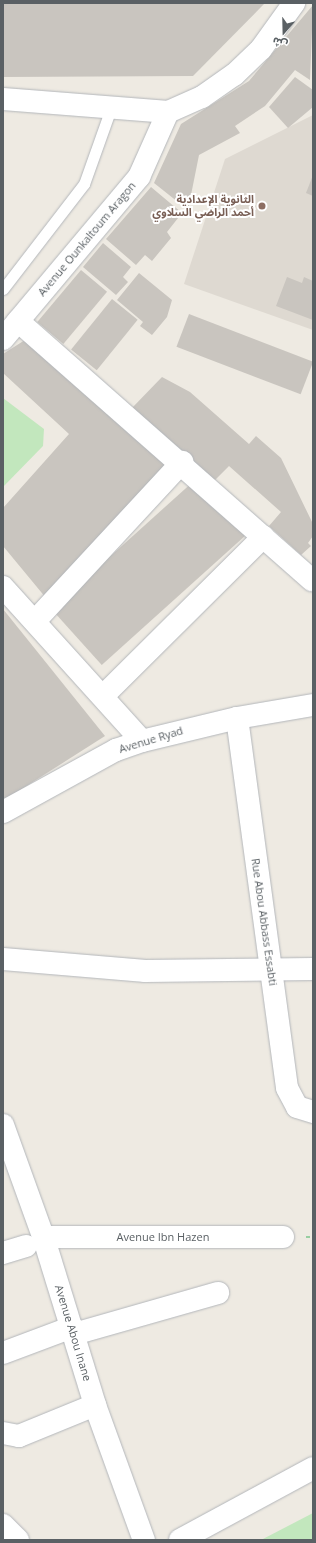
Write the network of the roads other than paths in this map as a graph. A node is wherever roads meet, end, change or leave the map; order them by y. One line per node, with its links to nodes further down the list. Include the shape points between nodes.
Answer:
1 (294, 3): 4 (street, via 261,49 234,75 202,97)
2 (3, 99): 3 (street)
3 (111, 108): 4 (street); 5 (lane, via 84,184)
4 (168, 112): 6 (street, Avenue Ounkaltoum Aragon, via 138,177)
5 (3, 289)
6 (18, 321): 7 (street, Avenue Ounkaltoum Aragon); 8 (street)
7 (3, 338)
8 (182, 462): 9 (street); 12 (street)
9 (263, 537): 10 (street); 13 (street)
10 (313, 582)
11 (3, 587): 12 (street)
12 (36, 621): 13 (street)
13 (103, 696): 16 (street)
14 (313, 705): 15 (street, Avenue Ryad)
15 (236, 718): 16 (street, Avenue Ryad); 20 (street, Rue Abou Abbass Essabti)
16 (142, 741): 17 (street, Avenue Ryad, via 116,750)
17 (3, 812)
18 (3, 959): 20 (street, via 145,971)
19 (313, 969): 20 (street)
20 (270, 972): 21 (street, Rue Abou Abbass Essabti, via 287,1088 297,1107)
21 (313, 1112)
22 (3, 1125): 24 (street, Avenue Abou Inane)
23 (283, 1237): 24 (street, Avenue Ibn Hazen)
24 (34, 1242): 25 (street, Avenue Ibn Hazen); 27 (street, Avenue Abou Inane)
25 (3, 1253)
26 (218, 1293): 27 (street)
27 (73, 1331): 28 (street); 29 (street, Avenue Abou Inane)
28 (3, 1353)
29 (95, 1405): 30 (street, via 19,1436); 34 (street, Avenue Abou Inane)
30 (3, 1433)
31 (313, 1468): 35 (street)
32 (3, 1525): 33 (street)
33 (18, 1540)
34 (144, 1540)
35 (180, 1540)

